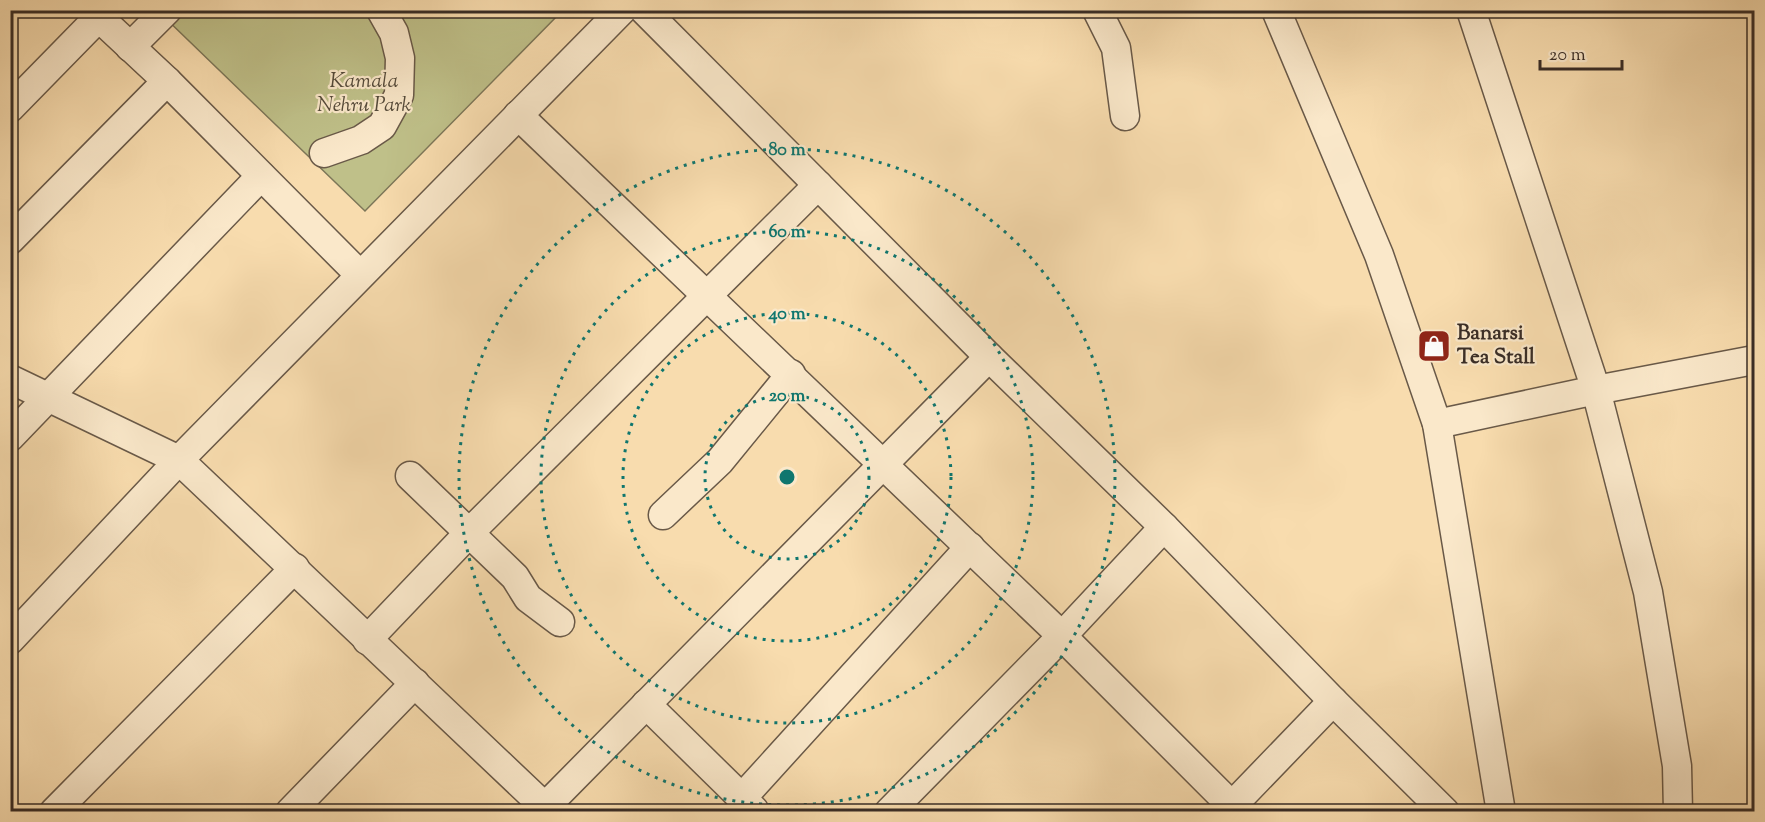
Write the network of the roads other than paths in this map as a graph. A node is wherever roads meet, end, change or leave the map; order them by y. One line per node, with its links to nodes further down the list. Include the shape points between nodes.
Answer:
1 (167, 10): 9 (street)
2 (381, 10): 14 (street, via 394,33 400,58 399,95 382,126 361,140)
3 (622, 10): 12 (street)
4 (644, 10): 16 (street)
5 (1097, 10): 13 (street, via 1116,48)
6 (1276, 10): 26 (street, via 1378,255)
7 (1471, 10): 24 (street)
8 (95, 14): 9 (street); 11 (street)
9 (130, 47): 10 (street)
10 (167, 81): 15 (street); 17 (street)
11 (10, 108)
12 (518, 115): 18 (street); 19 (street)
13 (1125, 116)
14 (324, 153)
15 (261, 176): 18 (street); 25 (street)
16 (818, 185): 19 (street); 20 (street)
17 (10, 240)
18 (360, 275): 28 (street)
19 (709, 296): 22 (street); 33 (street)
20 (989, 357): 29 (street); 32 (street)
21 (1755, 360): 24 (street)
22 (791, 374): 29 (street); 31 (street, via 720,461)
23 (10, 380): 25 (street)
24 (1596, 390): 26 (street); 51 (street, via 1648,592 1677,766)
25 (48, 398): 27 (street); 28 (street)
26 (1437, 424): 50 (street)
27 (10, 437)
28 (179, 460): 35 (street); 38 (street)
29 (884, 464): 34 (street); 42 (street)
30 (410, 476): 33 (street)
31 (663, 515)
32 (1164, 527): 37 (street); 41 (street)
33 (469, 533): 36 (street, via 515,577 528,598); 39 (street)
34 (970, 547): 37 (street); 43 (street)
35 (295, 568): 39 (street); 46 (street)
36 (560, 622)
37 (1062, 636): 45 (street); 48 (street)
38 (10, 640)
39 (367, 640): 40 (street)
40 (416, 683): 44 (street); 47 (street)
41 (1333, 700): 45 (street); 49 (street)
42 (646, 704): 43 (street); 44 (street)
43 (748, 805)
44 (547, 809)
45 (1232, 810)
46 (54, 812)
47 (290, 812)
48 (889, 812)
49 (1445, 812)
50 (1501, 812)
51 (1678, 812)

